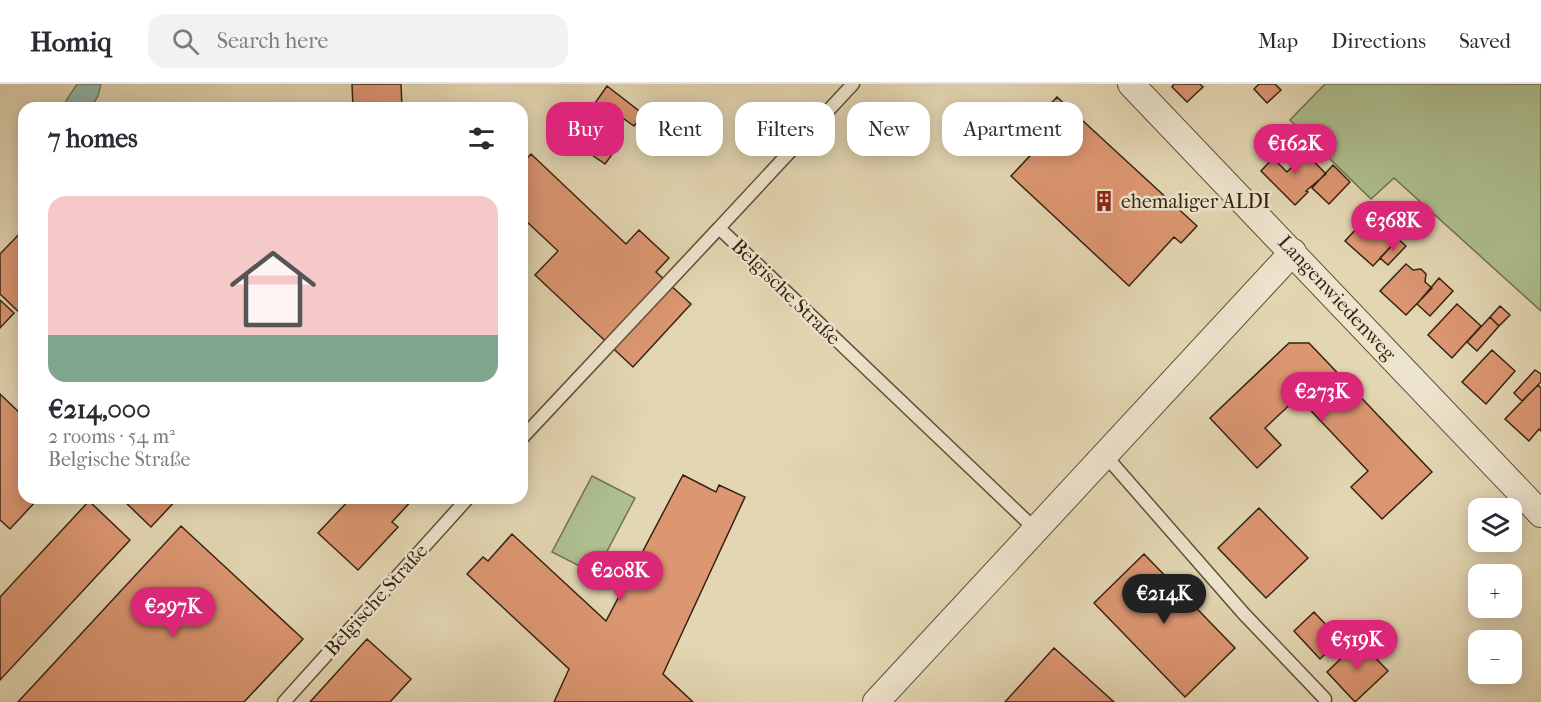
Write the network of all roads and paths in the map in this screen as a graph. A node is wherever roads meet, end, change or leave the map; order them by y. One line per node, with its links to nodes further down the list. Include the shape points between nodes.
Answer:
1 (853, 84): 3 (lane)
2 (1131, 84): 4 (street, Langenwiedenweg)
3 (719, 228): 5 (lane, Belgische Straße); 9 (lane, Belgische Straße)
4 (1293, 252): 6 (street); 8 (street, Langenwiedenweg)
5 (528, 432)
6 (1104, 454): 9 (street); 10 (lane, via 1244,614)
7 (463, 504): 11 (lane, Belgische Straße)
8 (1541, 514)
9 (1035, 529): 12 (street)
10 (1325, 699)
11 (284, 702)
12 (876, 702)

